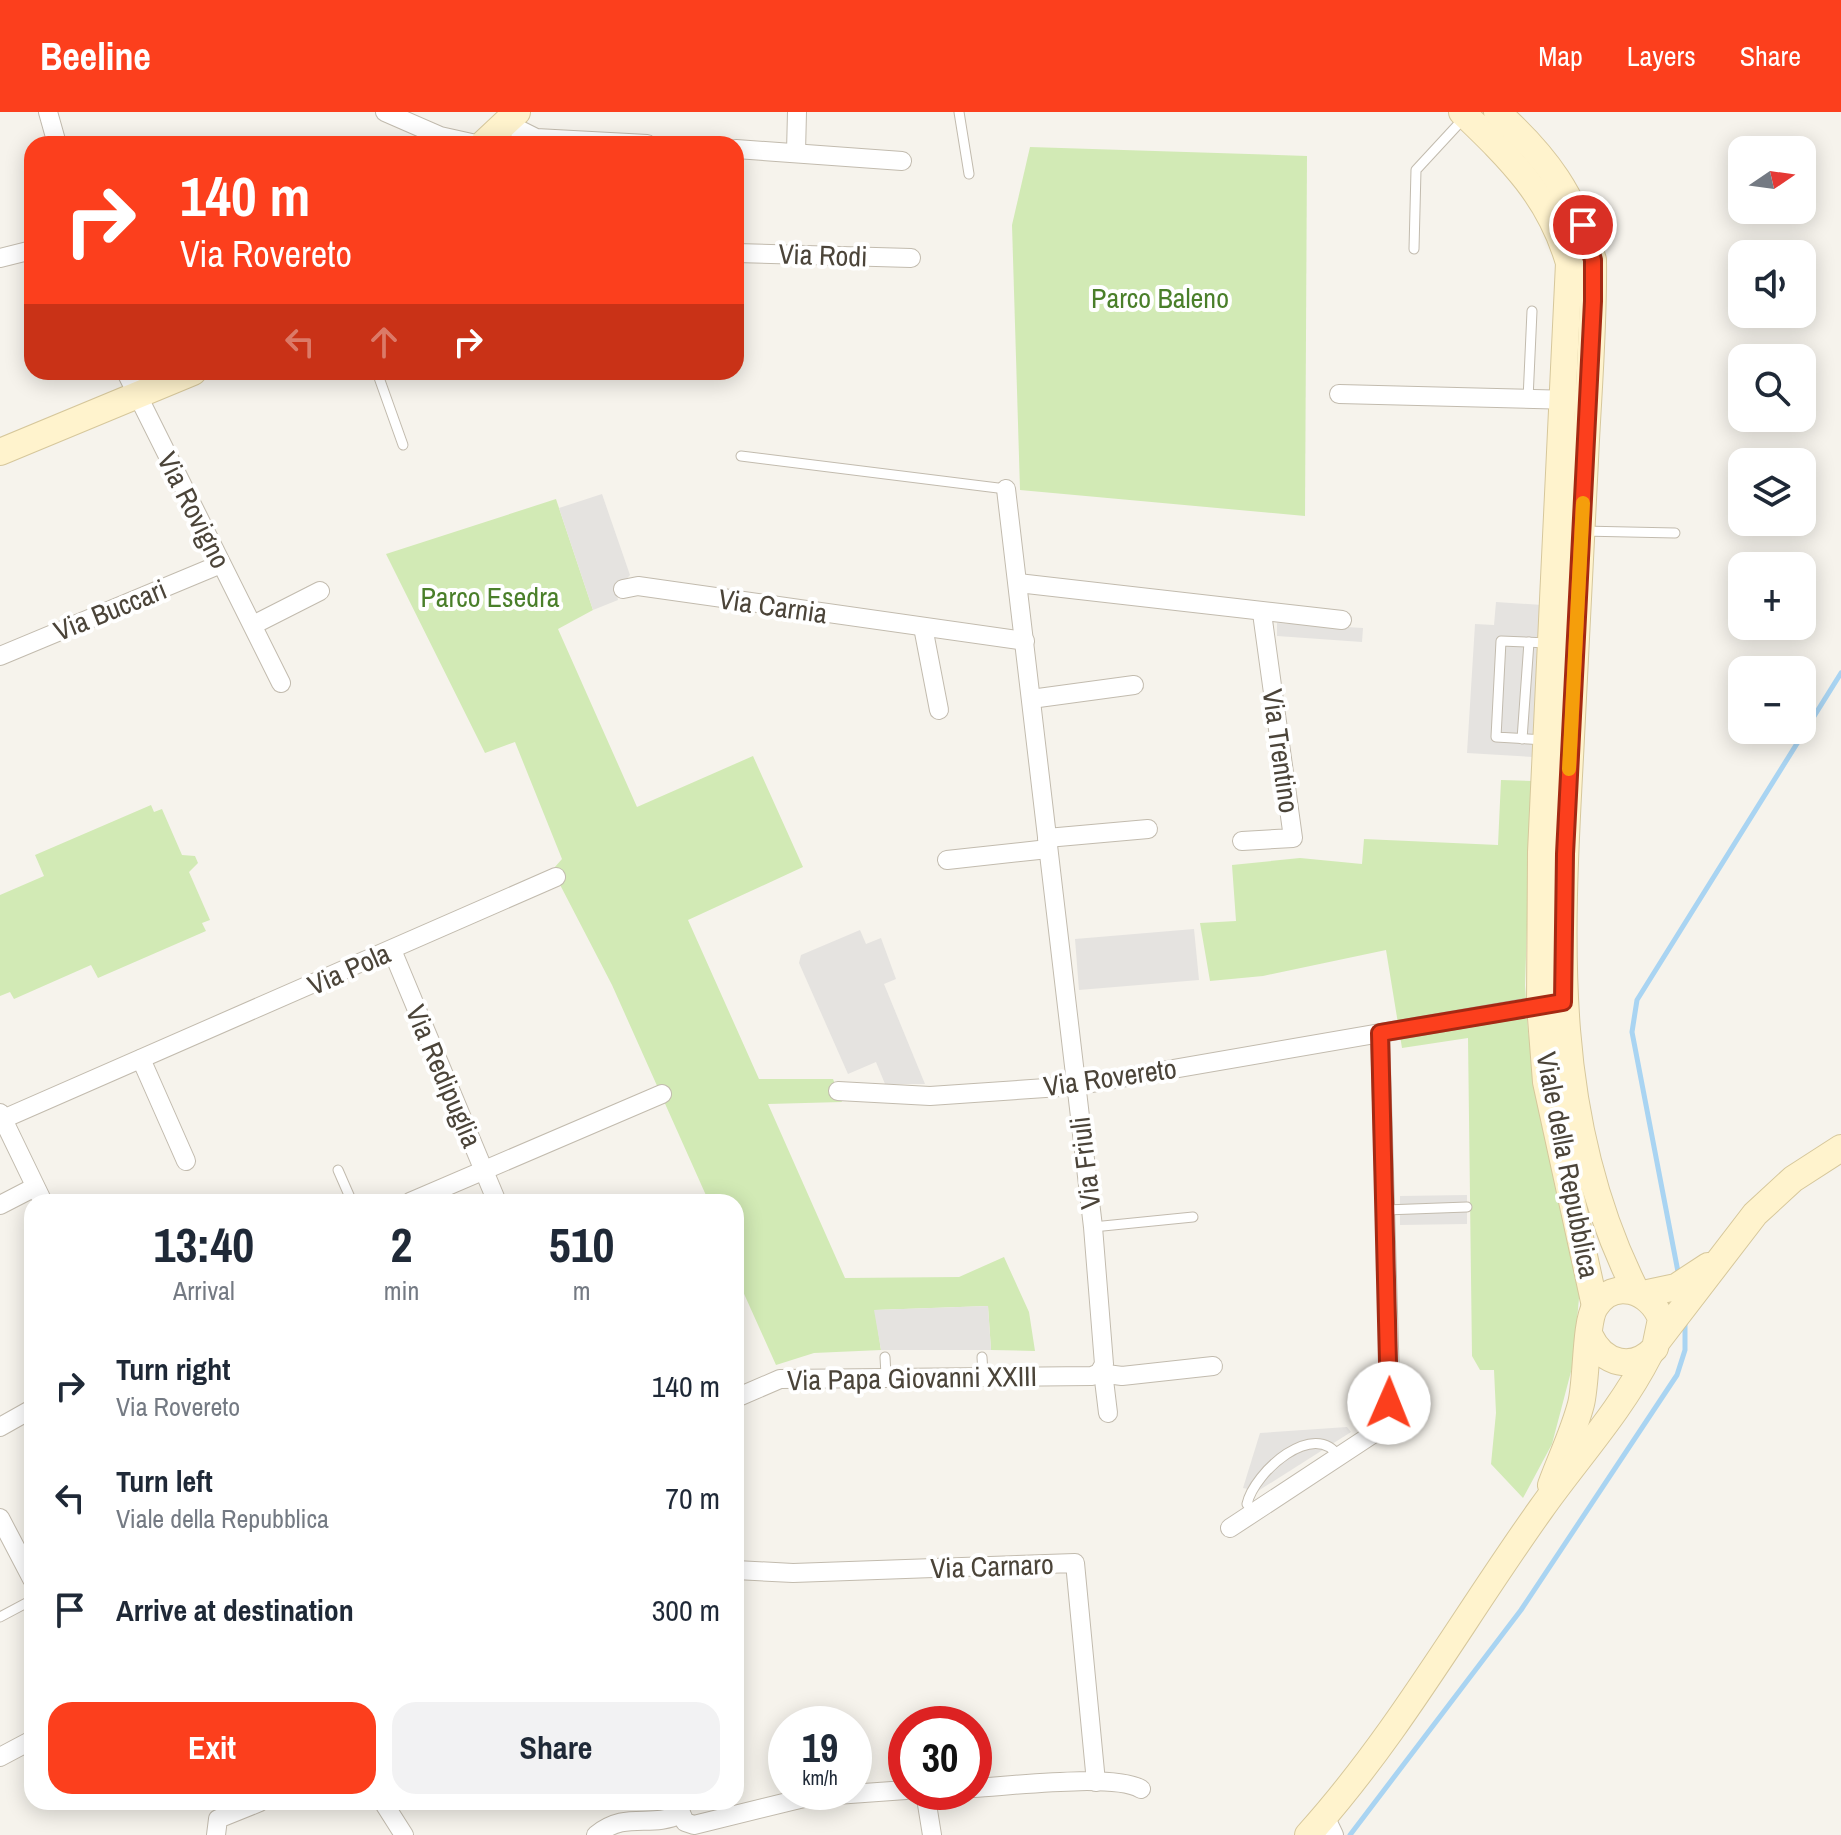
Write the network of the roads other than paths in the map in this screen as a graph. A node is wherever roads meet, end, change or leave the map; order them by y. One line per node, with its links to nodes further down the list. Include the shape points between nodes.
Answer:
1 (48, 112): 8 (street)
2 (385, 112): 9 (street)
3 (797, 112): 13 (street)
4 (959, 112): 15 (lane)
5 (1497, 112): 27 (street, Viale della Repubblica, via 1553,172 1583,225 1593,260)
6 (1466, 113): 16 (lane, via 1416,170); 27 (street, Viale della Repubblica, via 1535,189 1560,233 1569,263)
7 (496, 133): 10 (street); 11 (street)
8 (55, 136)
9 (432, 136)
10 (472, 136)
11 (520, 136)
12 (744, 149): 13 (street)
13 (796, 152): 14 (street)
14 (902, 161)
15 (969, 174)
16 (1414, 249)
17 (24, 252): 19 (street)
18 (744, 253): 20 (street, Via Rodi)
19 (0, 258)
20 (911, 258)
21 (1532, 311): 26 (lane)
22 (152, 380): 24 (street)
23 (380, 380): 28 (lane)
24 (131, 384): 29 (street); 34 (street, Via Rovigno)
25 (1339, 394): 26 (street)
26 (1528, 399): 27 (street)
27 (1576, 400): 32 (street, Viale della Repubblica); 43 (street, Viale della Repubblica)
28 (403, 445)
29 (0, 452)
30 (741, 456): 31 (lane)
31 (1006, 489): 35 (street, Via Friuli)
32 (1581, 531): 33 (lane); 43 (street, Viale della Repubblica)
33 (1675, 533)
34 (221, 564): 40 (street, Via Rovigno); 44 (street, Via Buccari)
35 (1018, 583): 38 (street); 42 (street, Via Friuli)
36 (623, 589): 41 (street, Via Carnia, via 638,586)
37 (320, 591): 40 (street)
38 (1262, 613): 39 (street); 51 (street, Via Trentino, via 1293,838)
39 (1342, 620)
40 (253, 625): 45 (street, Via Rovigno)
41 (923, 627): 42 (street, Via Carnia); 48 (street)
42 (1025, 641): 47 (street, Via Friuli)
43 (1552, 644): 49 (street, Viale della Repubblica); 49 (lane); 49 (lane, via 1501,641 1496,737)
44 (0, 656)
45 (281, 683)
46 (1134, 685): 47 (street)
47 (1031, 699): 52 (street, Via Friuli)
48 (939, 710)
49 (1546, 741): 56 (street, Viale della Repubblica)
50 (1148, 829): 52 (street)
51 (1242, 841)
52 (1048, 844): 53 (street); 59 (street, Via Friuli)
53 (947, 860)
54 (556, 877): 55 (street, Via Pola)
55 (392, 950): 58 (street, Via Pola); 66 (street, Via Redipuglia)
56 (1551, 1003): 57 (street, Via Rovereto); 78 (street, Viale della Repubblica, via 1608,1232); 79 (street, Viale della Repubblica, via 1546,1082)
57 (1380, 1033): 59 (street, Via Rovereto); 74 (street)
58 (141, 1059): 62 (street, Via Pola); 64 (street)
59 (1075, 1086): 60 (street, Via Rovereto, via 930,1096); 76 (street, Via Friuli)
60 (838, 1091)
61 (662, 1094): 66 (street)
62 (2, 1116): 67 (street)
63 (1841, 1148): 77 (street, Viale della Repubblica, via 1793,1179)
64 (186, 1161)
65 (338, 1170): 68 (lane)
66 (483, 1171): 69 (street); 70 (street, Via Redipuglia)
67 (39, 1194)
68 (348, 1194)
69 (429, 1194)
70 (493, 1194)
71 (24, 1198): 72 (street)
72 (0, 1205)
73 (1467, 1207): 74 (lane)
74 (1385, 1210): 88 (street, via 1388,1424)
75 (1193, 1217): 76 (lane)
76 (1093, 1227): 83 (street, Via Friuli, via 1104,1364)
77 (1690, 1285): 78 (street, Viale della Repubblica); 81 (street, Viale della Repubblica, via 1683,1313)
78 (1640, 1293): 79 (street, Viale della Repubblica, via 1613,1292); 81 (street, Viale della Repubblica, via 1661,1319)
79 (1595, 1306): 80 (street, Viale della Repubblica)
80 (1590, 1336): 81 (street, via 1595,1347 1614,1361 1626,1363); 89 (street, Viale della Repubblica, via 1581,1405)
81 (1654, 1347): 89 (street, Viale della Repubblica, via 1576,1467)
82 (1213, 1366): 83 (street, Via Papa Giovanni XXIII)
83 (1096, 1374): 84 (street, Via Papa Giovanni XXIII, via 886,1366 780,1379); 85 (street, Via Friuli, via 1104,1380)
84 (744, 1395)
85 (1108, 1413)
86 (24, 1414): 87 (street)
87 (0, 1427)
88 (1339, 1457): 90 (street); 90 (lane, via 1321,1441 1281,1455 1250,1490 1247,1504)
89 (1542, 1506): 108 (street, Viale della Repubblica)
90 (1254, 1513): 92 (street)
91 (0, 1518): 93 (street)
92 (1230, 1528)
93 (24, 1564)
94 (744, 1570): 99 (street, Via Carnaro, via 1075,1563)
95 (24, 1604): 96 (lane)
96 (0, 1617)
97 (24, 1744): 98 (street)
98 (0, 1757)
99 (1096, 1782): 100 (street); 101 (street, via 1130,1782)
100 (992, 1787)
101 (1141, 1789)
102 (888, 1791): 106 (street, via 808,1797 694,1825 685,1822)
103 (240, 1810): 109 (street, via 218,1819)
104 (388, 1810): 110 (street)
105 (677, 1810): 111 (street, via 671,1819 613,1822)
106 (679, 1810)
107 (928, 1810): 112 (street)
108 (1322, 1829)
109 (216, 1835)
110 (404, 1835)
111 (596, 1835)
112 (932, 1835)

